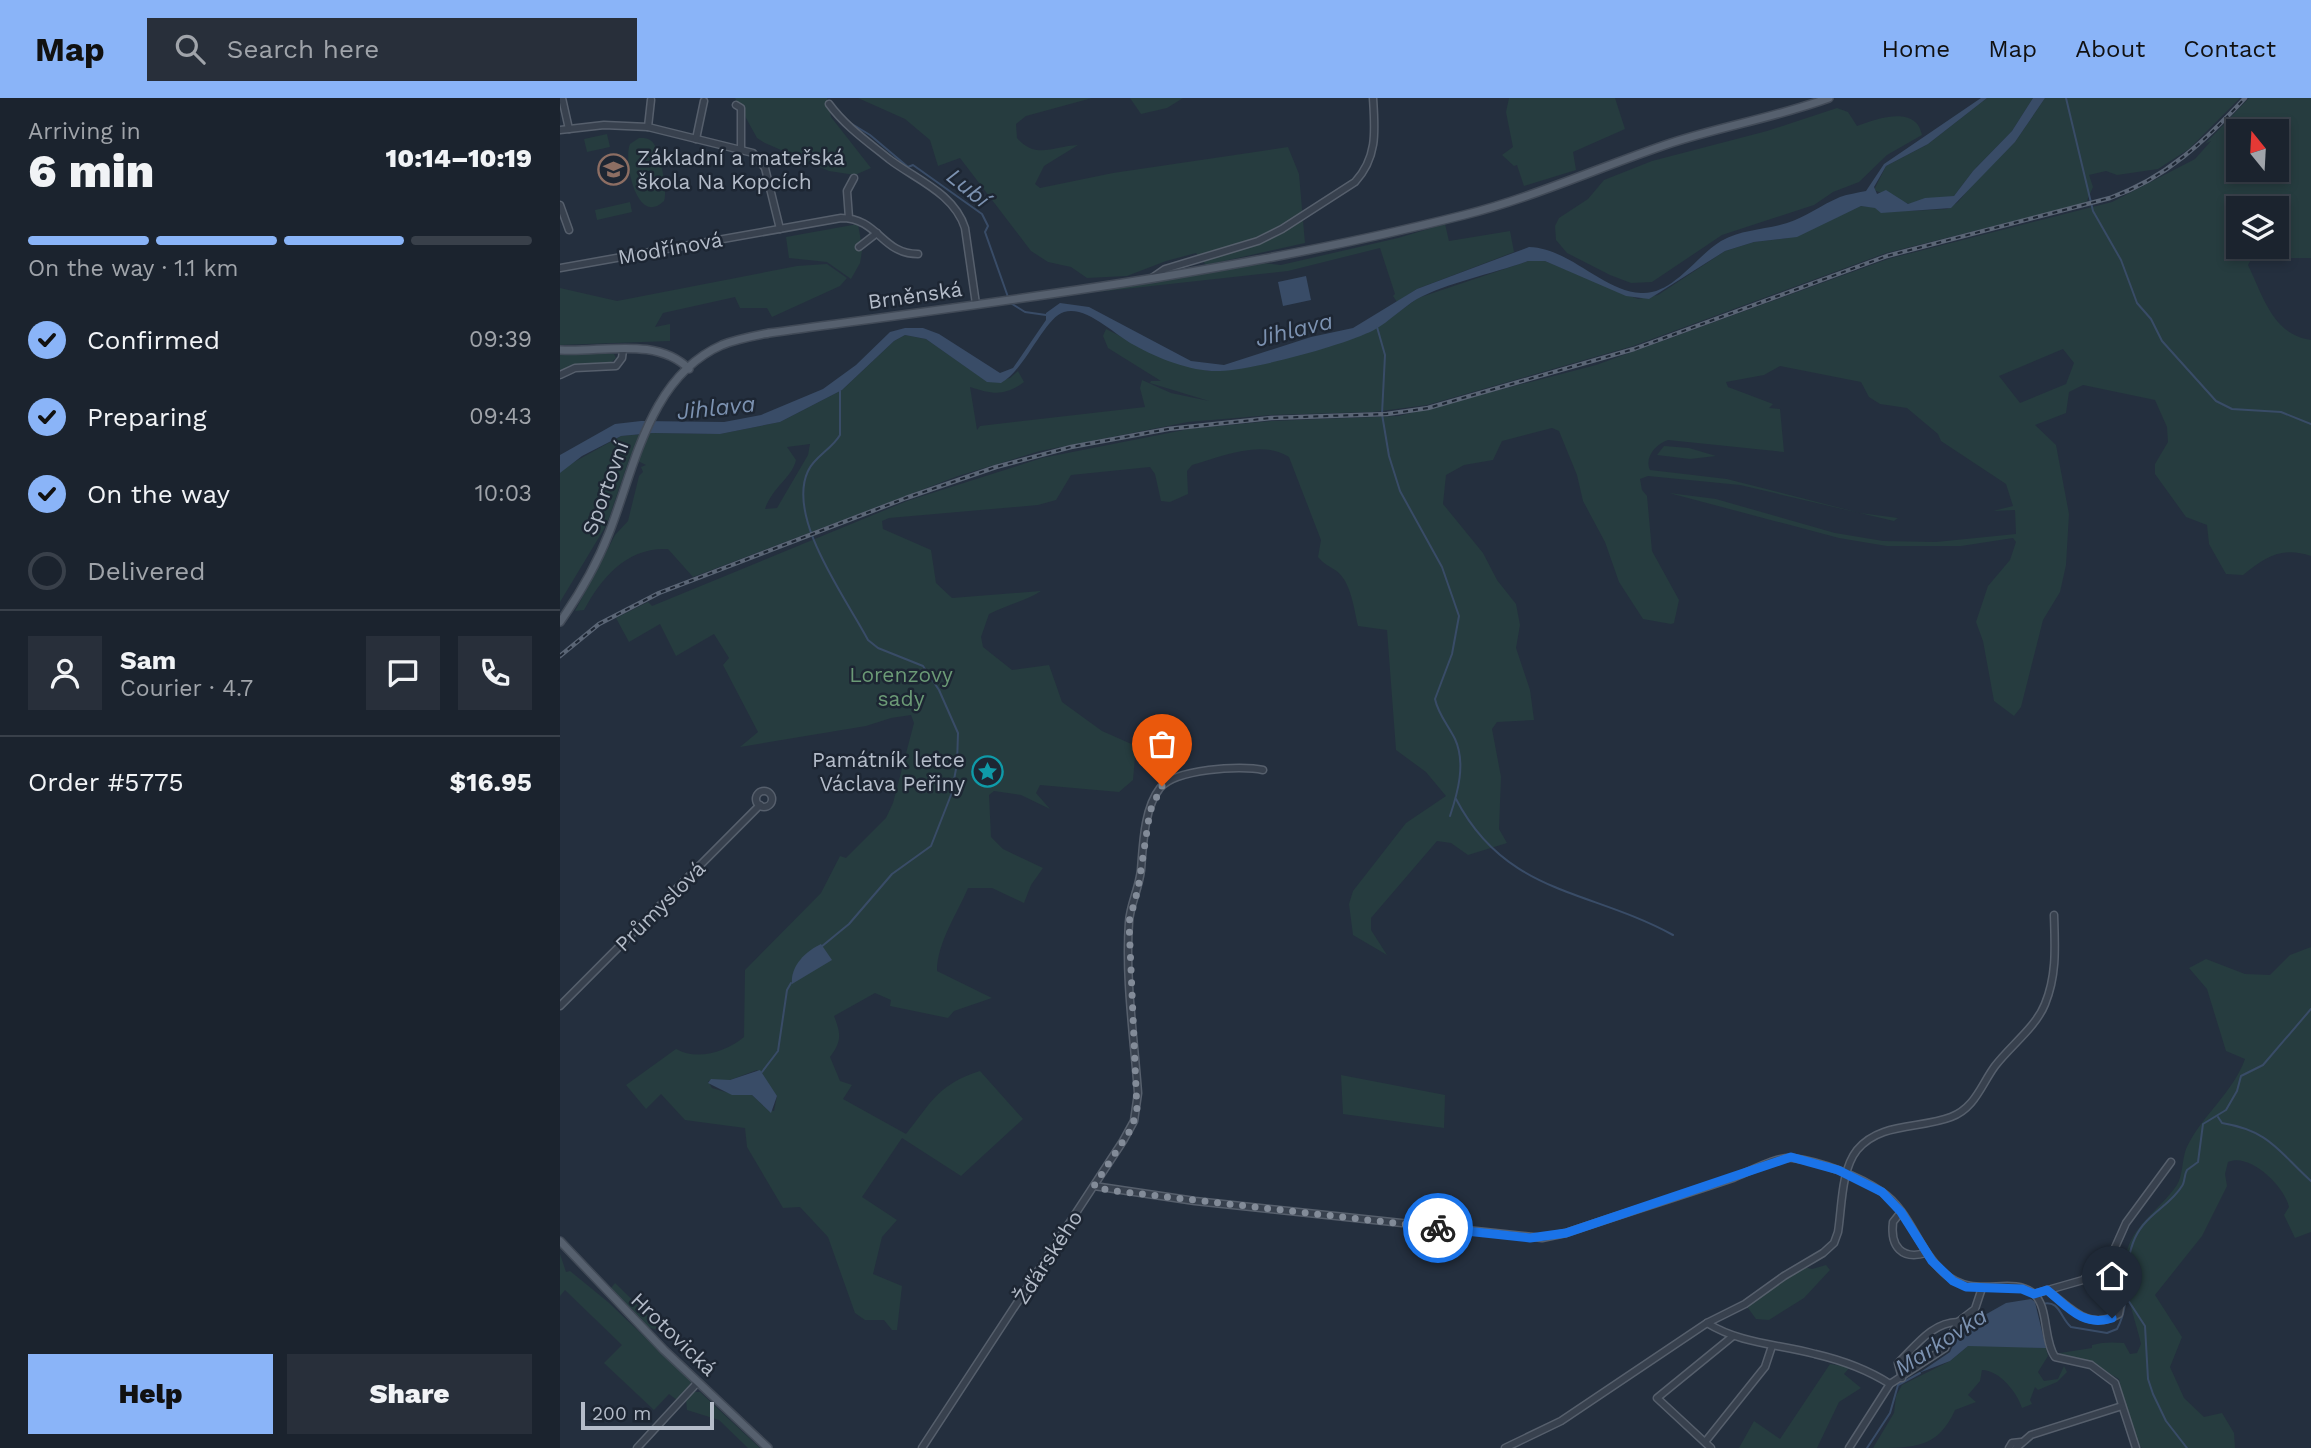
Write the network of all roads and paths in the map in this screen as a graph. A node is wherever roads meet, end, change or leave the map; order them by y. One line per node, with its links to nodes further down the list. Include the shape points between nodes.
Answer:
1 (562, 98): 9 (street)
2 (1373, 98): 24 (street, via 1374,148 1355,182 1258,241 1165,269)
3 (1829, 98): 24 (main road, Brněnská, via 1670,144 1479,211 1283,256)
4 (651, 100): 8 (street)
5 (704, 101): 11 (street)
6 (829, 104): 25 (street, via 842,123 941,193 960,217)
7 (736, 105): 12 (street, via 741,108)
8 (648, 127): 9 (street); 11 (street)
9 (569, 129): 10 (street)
10 (560, 130)
11 (696, 139): 12 (street)
12 (741, 150): 18 (street, via 764,163)
13 (854, 178): 16 (street, via 848,191)
14 (560, 205): 19 (street)
15 (825, 211): 17 (street)
16 (849, 218): 17 (street, Modřínová); 20 (street, via 865,222)
17 (827, 220): 18 (street, Modřínová)
18 (780, 229): 23 (street, Modřínová)
19 (569, 230)
20 (877, 233): 21 (street); 22 (street, via 888,246)
21 (859, 247)
22 (913, 252)
23 (560, 268)
24 (1151, 280): 25 (main road, Brněnská)
25 (976, 304): 28 (main road, Brněnská, via 744,339 723,345)
26 (623, 349): 27 (main road); 28 (main road, via 662,353); 29 (street, via 616,366 575,369)
27 (560, 350)
28 (686, 367): 30 (main road, Sportovní, via 656,409 599,555)
29 (560, 375)
30 (560, 622)
31 (1263, 770): 39 (street, Žďárského, via 1242,767 1173,778 1153,801 1129,922 1137,1111 1131,1129)
32 (760, 806): 34 (street, Průmyslová)
33 (2054, 915): 35 (street, via 2056,963 2045,1006 1969,1106 1953,1117 1873,1136)
34 (560, 1006)
35 (1850, 1160): 37 (street); 38 (street)
36 (2171, 1162): 44 (street, via 2126,1223 2113,1252 2083,1280)
37 (1838, 1170): 38 (street); 39 (street, via 1791,1157 1542,1238)
38 (1847, 1175): 40 (street, via 1882,1192); 48 (street, via 1834,1242 1745,1304)
39 (1094, 1186): 59 (street, Žďárského)
40 (1901, 1212): 42 (street); 42 (street, via 1893,1222 1896,1246 1912,1257)
41 (560, 1241): 52 (main road, Hrotovická)
42 (1926, 1253): 43 (street, via 1953,1281)
43 (1982, 1288): 45 (street, via 2022,1289); 47 (street, via 1975,1309)
44 (2047, 1290): 45 (street); 46 (street, via 2075,1315 2104,1321 2119,1314)
45 (2034, 1294): 54 (street, via 2055,1357 2091,1365 2111,1379)
46 (2122, 1295)
47 (1958, 1321): 51 (street, via 1945,1348); 51 (street, via 1943,1324 1915,1343 1898,1363)
48 (1707, 1322): 49 (street); 60 (street, via 1561,1421)
49 (1733, 1336): 50 (street); 56 (street, via 1657,1398)
50 (1772, 1346): 53 (street, via 1816,1354); 56 (street, via 1765,1367)
51 (1902, 1378): 53 (street)
52 (698, 1382): 57 (street); 58 (main road, Hrotovická)
53 (1890, 1384): 62 (street)
54 (2122, 1406): 55 (street); 65 (street)
55 (2022, 1441): 63 (street); 64 (street)
56 (1705, 1443): 61 (street)
57 (637, 1448)
58 (768, 1448)
59 (922, 1448)
60 (1505, 1448)
61 (1712, 1448)
62 (1849, 1448)
63 (2009, 1448)
64 (2016, 1448)
65 (2136, 1448)

